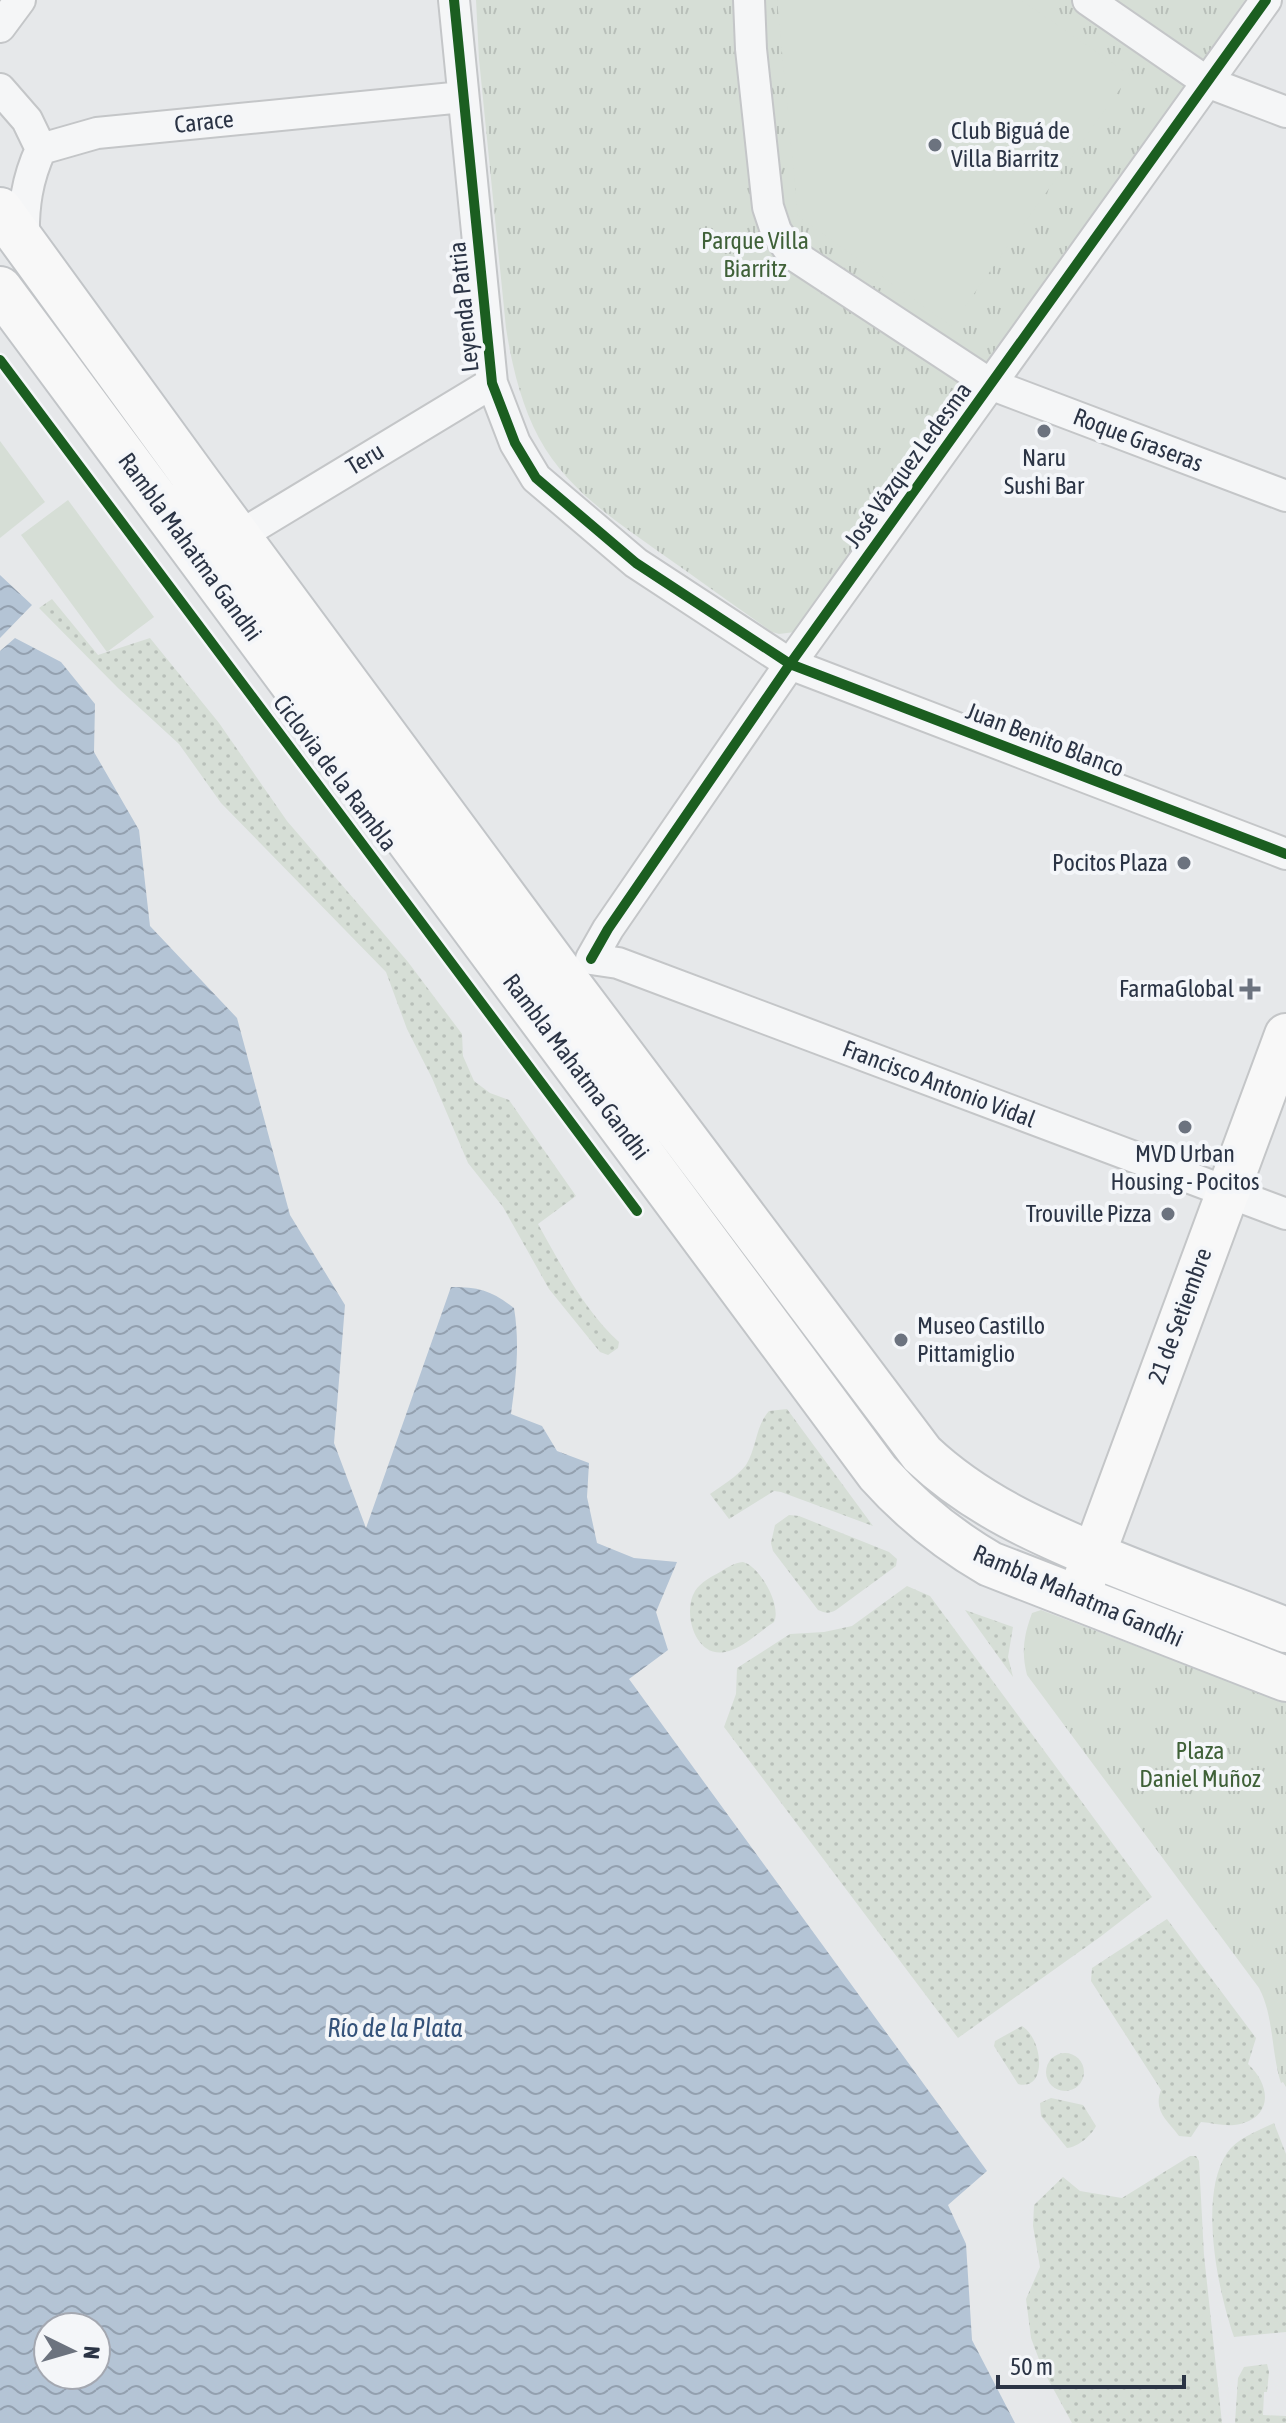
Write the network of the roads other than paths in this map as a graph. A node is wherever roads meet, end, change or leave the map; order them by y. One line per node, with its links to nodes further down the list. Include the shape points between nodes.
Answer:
1 (20, 0): 6 (street)
2 (454, 0): 9 (street, Leyenda Patria)
3 (749, 0): 15 (street, Roque Graseras, via 768,207 776,231 792,254)
4 (1088, 0): 7 (street)
5 (1266, 0): 7 (street, José Vázquez Ledesma)
6 (0, 27)
7 (1207, 82): 10 (street); 15 (street, José Vázquez Ledesma)
8 (0, 89): 11 (street, via 27,120)
9 (463, 97): 11 (street, Carace, via 97,133); 14 (street, Leyenda Patria)
10 (1286, 112)
11 (41, 149): 12 (street, via 23,209)
12 (12, 225): 17 (main road, Rambla Mahatma Gandhi)
13 (0, 289): 19 (main road, Rambla Mahatma Gandhi)
14 (492, 383): 17 (street, Teru); 18 (street, Leyenda Patria, via 515,443 536,478 636,563)
15 (990, 384): 16 (street, Roque Graseras); 18 (street, José Vázquez Ledesma)
16 (1286, 496)
17 (239, 536): 21 (main road, Rambla Mahatma Gandhi)
18 (790, 664): 20 (street, Juan Benito Blanco); 21 (street, José Vázquez Ledesma, via 608,929)
19 (312, 712): 21 (main road, via 370,755 529,966 549,975); 26 (main road, Rambla Mahatma Gandhi, via 878,1473 950,1540 990,1564)
20 (1286, 854)
21 (576, 967): 23 (street, Francisco Antonio Vidal, via 618,963); 25 (main road, Rambla Mahatma Gandhi, via 922,1454 996,1510)
22 (1286, 1035): 23 (street, 21 de Setiembre)
23 (1227, 1192): 24 (street, Francisco Antonio Vidal); 25 (street, 21 de Setiembre)
24 (1286, 1214)
25 (1092, 1554): 26 (street, 21 de Setiembre); 27 (main road, Rambla Mahatma Gandhi)
26 (1078, 1599): 28 (main road, Rambla Mahatma Gandhi)
27 (1286, 1630)
28 (1199, 1646): 29 (main road, via 1258,1647); 30 (main road, Rambla Mahatma Gandhi)
29 (1286, 1656)
30 (1286, 1679)

